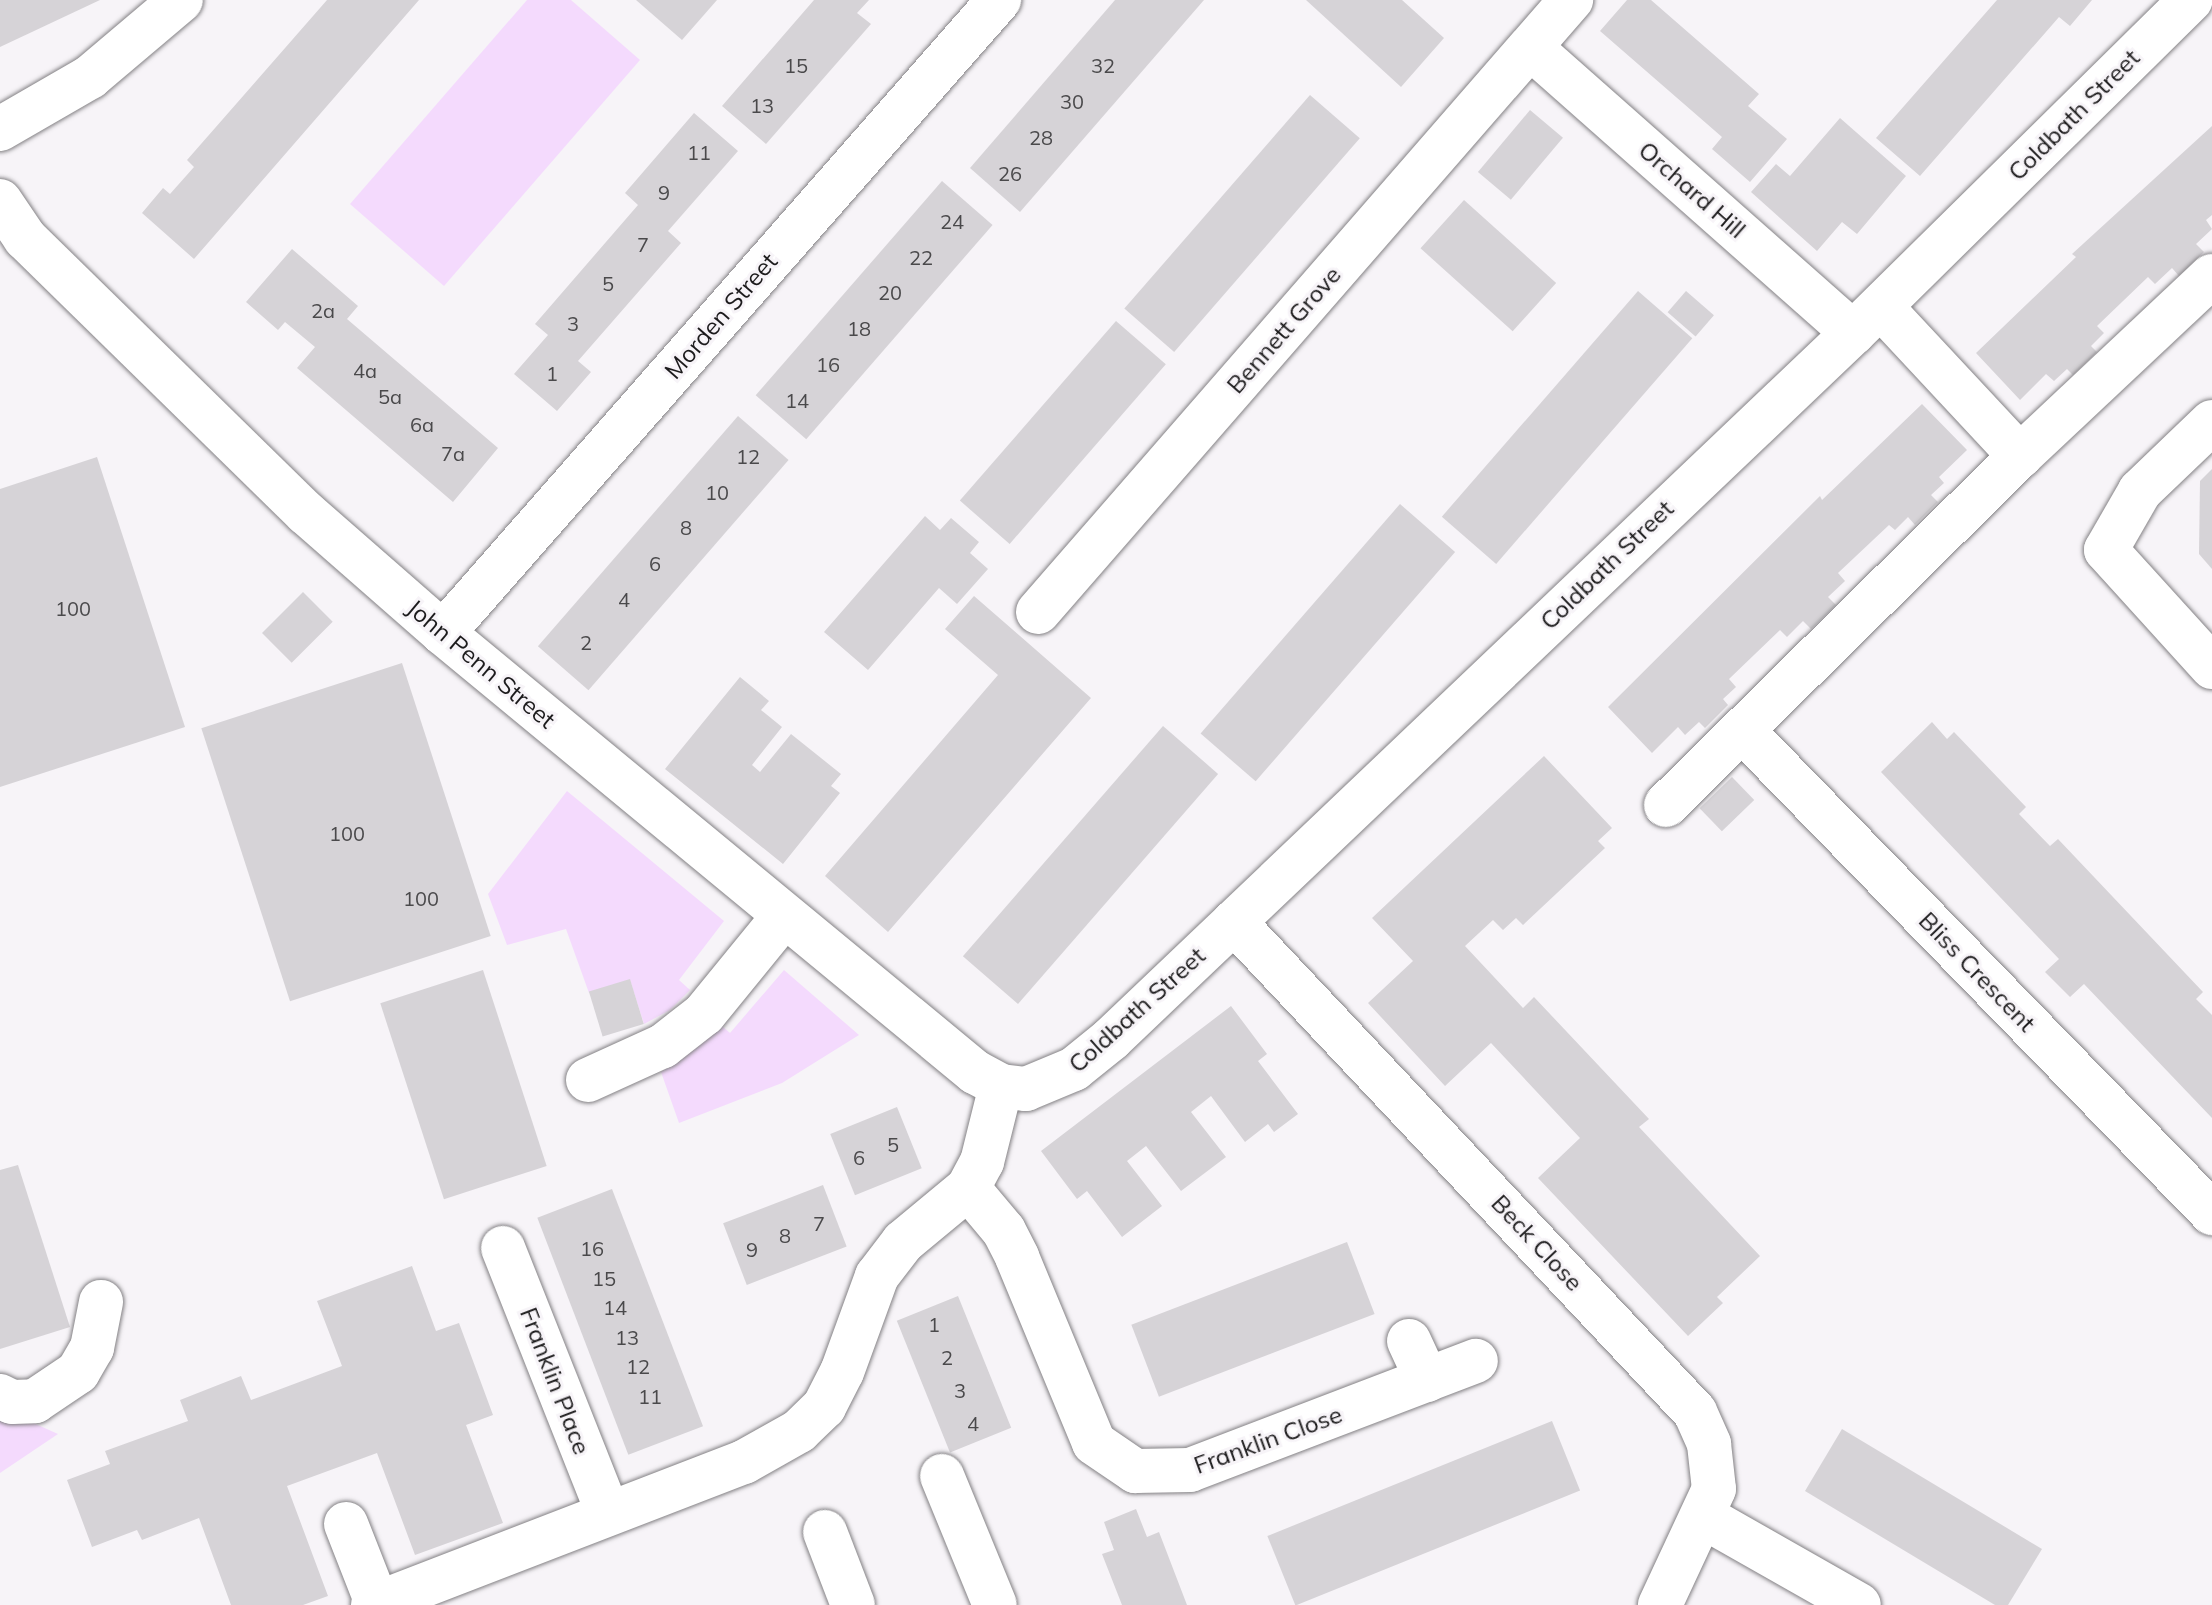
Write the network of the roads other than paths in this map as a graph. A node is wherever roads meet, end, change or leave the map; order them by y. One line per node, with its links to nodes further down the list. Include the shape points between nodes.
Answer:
1 (181, 0): 6 (street, via 90,77)
2 (999, 0): 13 (street, Morden Street)
3 (1571, 0): 5 (street, Bennett Grove)
4 (2191, 0): 9 (street, Coldbath Street)
5 (1531, 48): 9 (street, Orchard Hill); 12 (street, Bennett Grove)
6 (0, 129)
7 (0, 201): 13 (street, John Penn Street, via 25,238 283,491)
8 (2212, 276): 11 (street)
9 (1867, 320): 11 (street); 18 (street, Coldbath Street)
10 (2212, 422): 14 (street, via 2140,491 2106,550)
11 (2020, 456): 15 (street)
12 (1038, 612)
13 (443, 633): 17 (street, John Penn Street)
14 (2212, 667)
15 (1743, 731): 16 (street); 22 (street, Bliss Crescent)
16 (1666, 805)
17 (783, 917): 19 (street, via 704,1014 663,1046); 20 (street, John Penn Street, via 975,1072)
18 (1234, 922): 20 (street, Coldbath Street, via 1074,1069 1026,1089); 31 (street, Beck Close, via 1695,1412 1709,1444 1714,1489)
19 (588, 1080)
20 (1001, 1086): 21 (street, via 982,1162)
21 (968, 1188): 27 (street, Franklin Close, via 1004,1231 1017,1257 1094,1443 1135,1471 1165,1473 1243,1451); 30 (street, via 903,1242 877,1276 842,1372 824,1407 799,1431 744,1462)
22 (2212, 1213)
23 (503, 1248): 30 (street, Franklin Place)
24 (101, 1302): 28 (street, via 92,1348 78,1372 35,1401 12,1402)
25 (1409, 1341): 27 (street)
26 (1476, 1361): 27 (street, Franklin Close)
27 (1427, 1380)
28 (0, 1396)
29 (942, 1476): 36 (street)
30 (608, 1513): 34 (street)
31 (1704, 1517): 37 (street, Beck Close); 38 (street)
32 (346, 1524): 34 (street)
33 (825, 1532): 35 (street)
34 (375, 1604)
35 (853, 1605)
36 (995, 1605)
37 (1660, 1605)
38 (1859, 1605)

